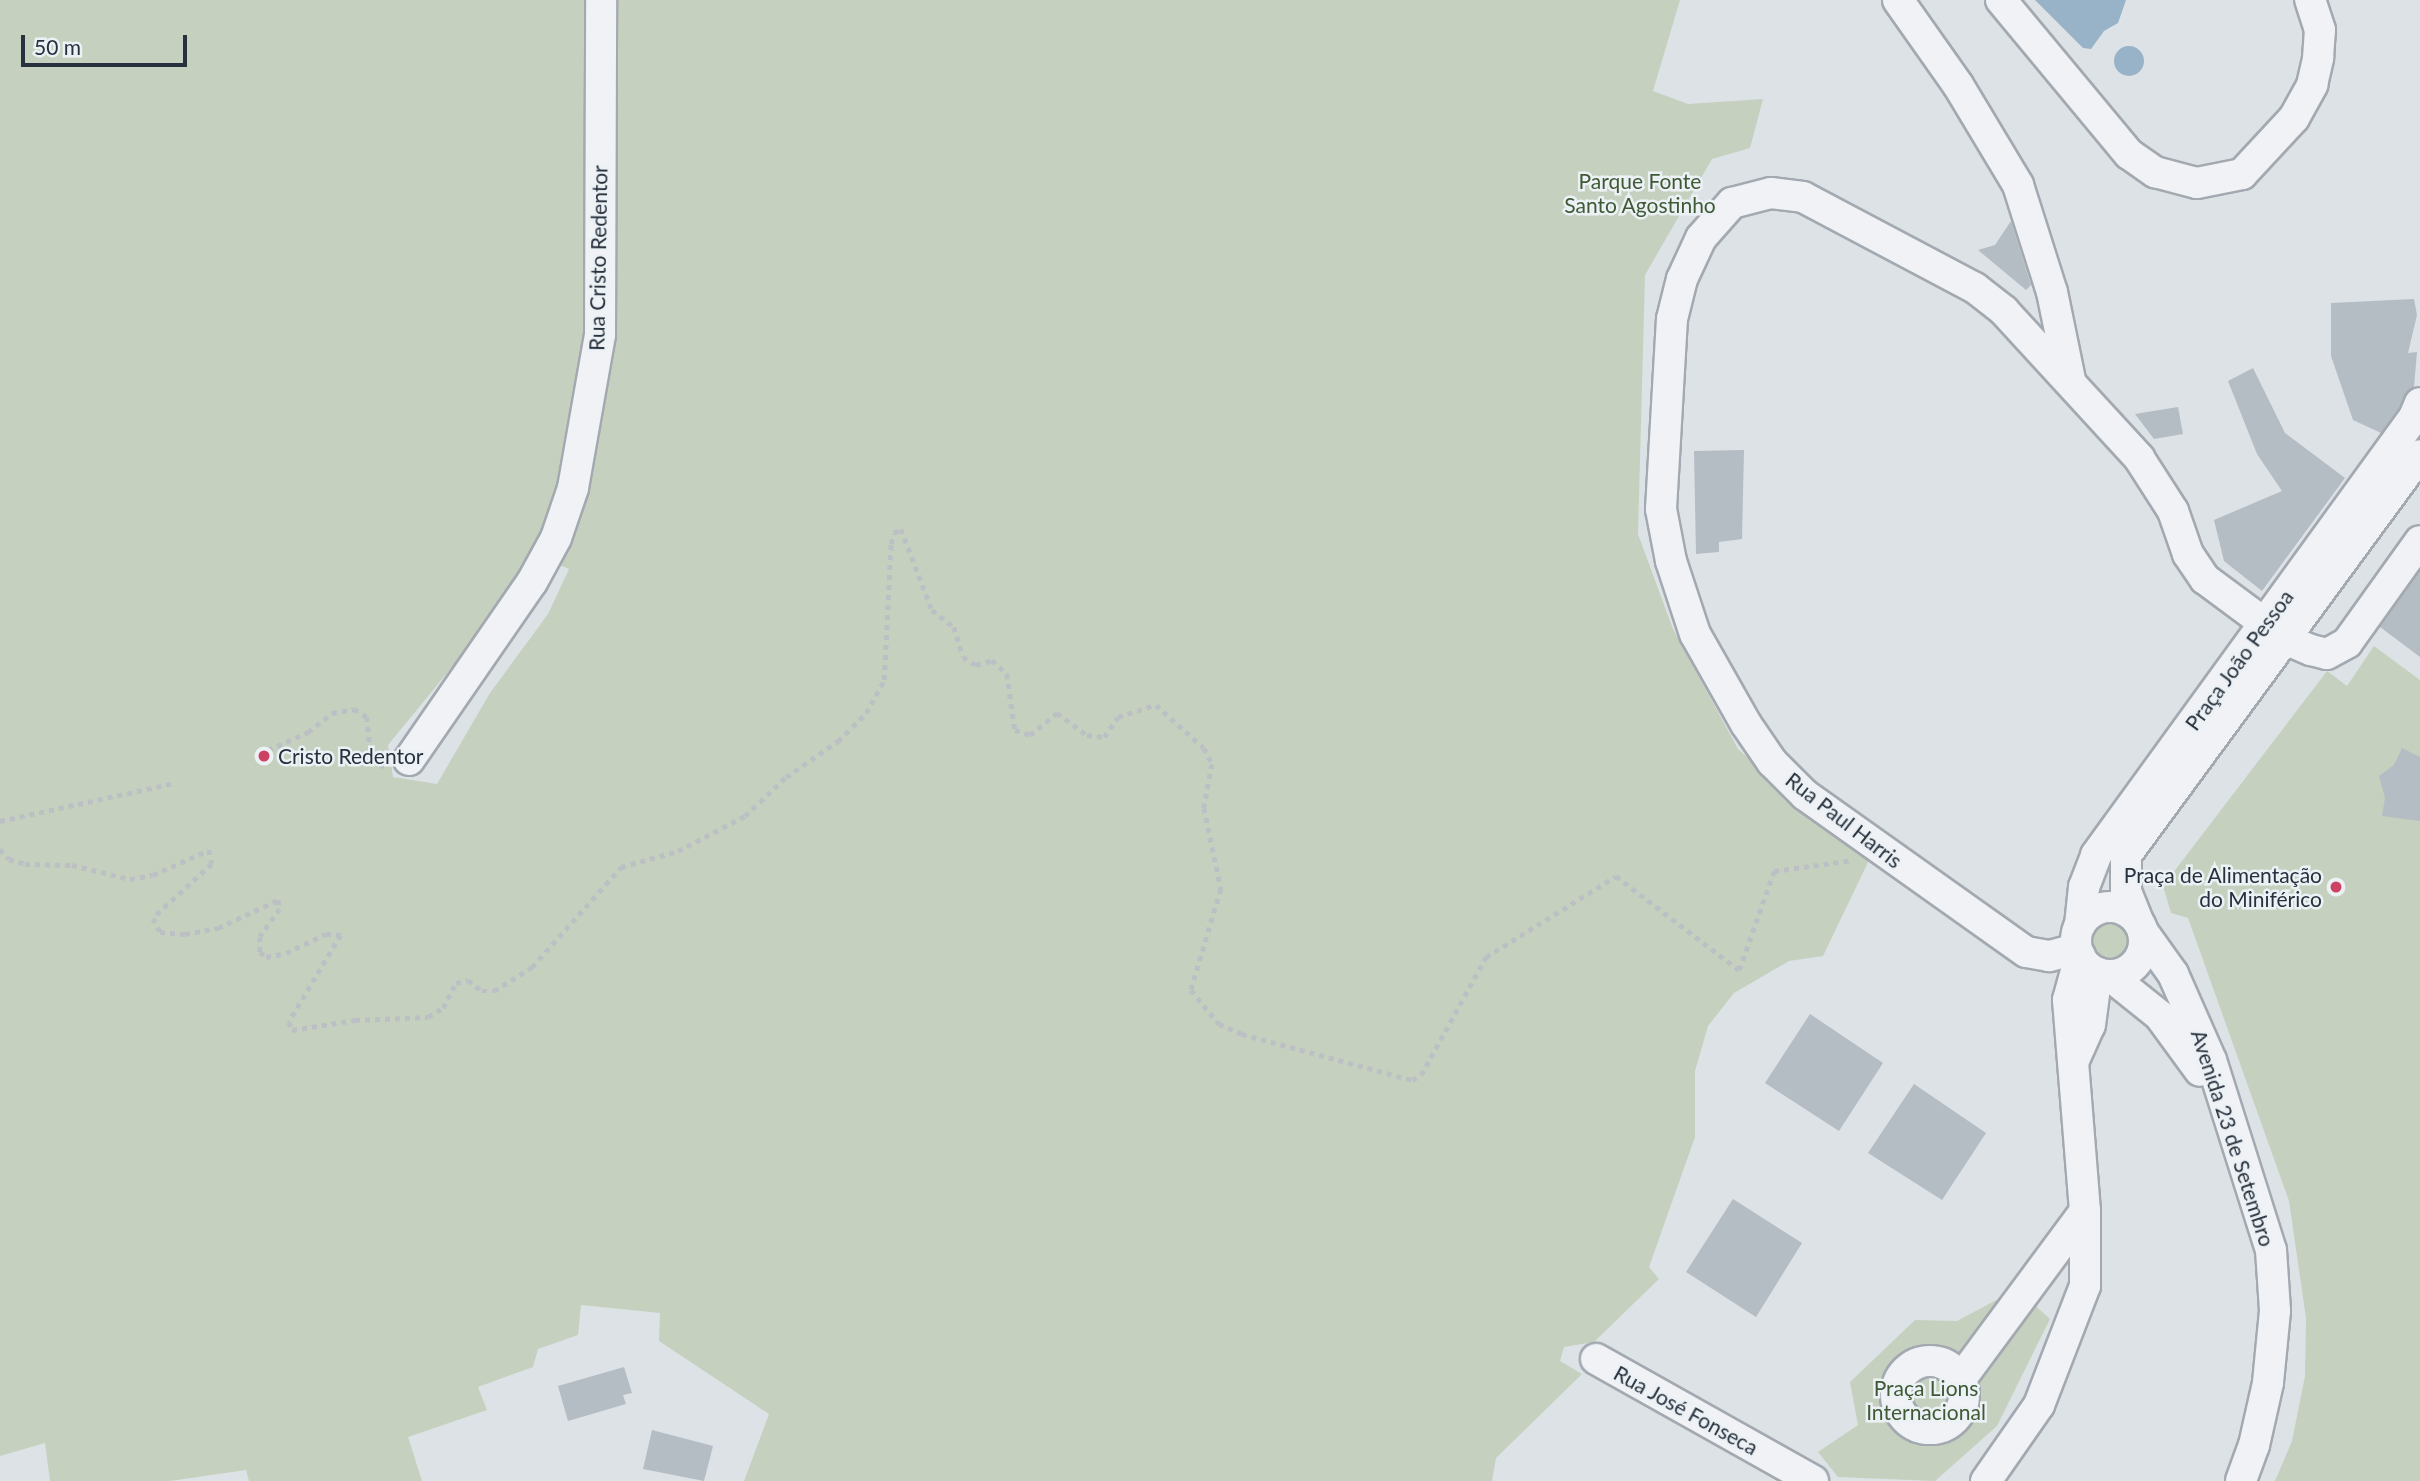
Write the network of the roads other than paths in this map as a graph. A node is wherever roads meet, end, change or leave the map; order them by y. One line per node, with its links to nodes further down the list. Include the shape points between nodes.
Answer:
1 (601, 0): 10 (street, Rua Cristo Redentor, via 600,335 573,488 556,538 532,582)
2 (1898, 0): 5 (street, via 1958,85 2018,185 2052,292)
3 (2001, 0): 4 (street, via 2129,154 2155,172 2197,183 2242,174 2294,118 2312,85 2318,58 2320,30)
4 (2310, 0)
5 (2071, 383): 9 (street, via 2158,484 2196,570); 12 (street, Rua Paul Harris, via 2004,311 1975,288 1826,206 1803,197 1770,193 1732,203 1701,238 1682,279 1672,319 1661,509 1671,561 1695,634 1772,762 1805,795 2026,952)
6 (2420, 403): 9 (street, Praça João Pessoa)
7 (2420, 455): 9 (street, Praça João Pessoa)
8 (2420, 541): 9 (street, via 2337,651 2327,654)
9 (2276, 632): 11 (street, Praça João Pessoa, via 2126,855 2126,891); 12 (street, Praça João Pessoa, via 2096,855 2084,887)
10 (409, 760)
11 (2140, 926): 12 (street, via 2137,962); 12 (street, via 2120,908 2108,907 2087,916); 16 (street, Avenida 23 de Setembro, via 2173,974 2211,1060)
12 (2088, 955): 13 (street); 14 (street); 15 (street, via 2068,1000)
13 (2151, 1008): 14 (street, via 2119,1009); 16 (street)
14 (2090, 1025): 15 (street)
15 (2072, 1064): 17 (street)
16 (2222, 1099): 22 (street, Avenida 23 de Setembro, via 2271,1250 2275,1311 2268,1383 2255,1444)
17 (2085, 1211): 19 (street); 21 (street, via 2085,1286 2058,1362 2039,1405)
18 (1596, 1359): 20 (street, Rua José Fonseca)
19 (1961, 1380)
20 (1813, 1481)
21 (1986, 1481)
22 (2241, 1481)

